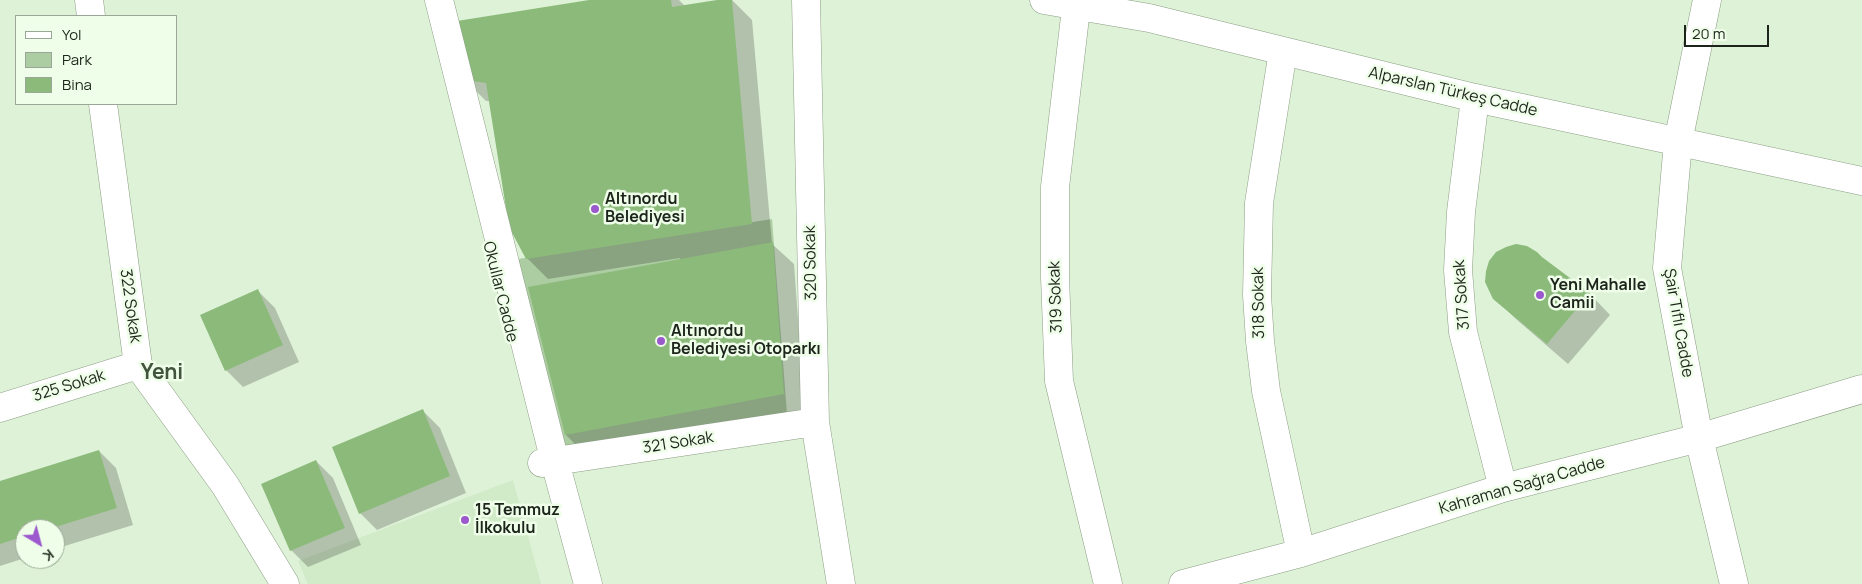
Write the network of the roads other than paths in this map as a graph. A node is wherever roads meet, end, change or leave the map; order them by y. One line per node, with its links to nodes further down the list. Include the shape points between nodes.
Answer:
1 (89, 0): 8 (street)
2 (429, 0): 19 (street, Okullar Cadde)
3 (439, 0): 19 (street)
4 (806, 0): 17 (street, 320 Sokak)
5 (1044, 0): 7 (street, Alparslan Türkeş Cadde)
6 (1707, 0): 12 (street, Şair Tıflı Cadde)
7 (1077, 3): 9 (street, Alparslan Türkeş Cadde); 26 (street, 319 Sokak, via 1055,188 1059,381)
8 (91, 15)
9 (1283, 51): 10 (street, Alparslan Türkeş Cadde); 21 (street, 318 Sokak, via 1259,202 1257,294 1266,391)
10 (1475, 98): 12 (street, Alparslan Türkeş Cadde); 20 (street, 317 Sokak, via 1461,212 1458,270 1463,332)
11 (103, 105): 14 (street, 322 Sokak)
12 (1678, 142): 13 (street, Alparslan Türkeş Cadde); 18 (street, Şair Tıflı Cadde, via 1667,268)
13 (1862, 181)
14 (138, 365): 16 (street, 325 Sokak); 22 (street, 322 Sokak, via 225,486)
15 (1862, 389): 18 (street, Kahraman Sağra Cadde)
16 (0, 408)
17 (815, 422): 19 (street, 321 Sokak); 25 (street, 320 Sokak)
18 (1699, 438): 20 (street, Kahraman Sağra Cadde); 28 (street, Şair Tıflı Cadde)
19 (548, 463): 23 (street, Okullar Cadde); 24 (street)
20 (1503, 488): 21 (street, Kahraman Sağra Cadde)
21 (1300, 553): 27 (street, Kahraman Sağra Cadde)
22 (285, 584)
23 (573, 584)
24 (588, 584)
25 (841, 584)
26 (1108, 584)
27 (1183, 584)
28 (1734, 584)

